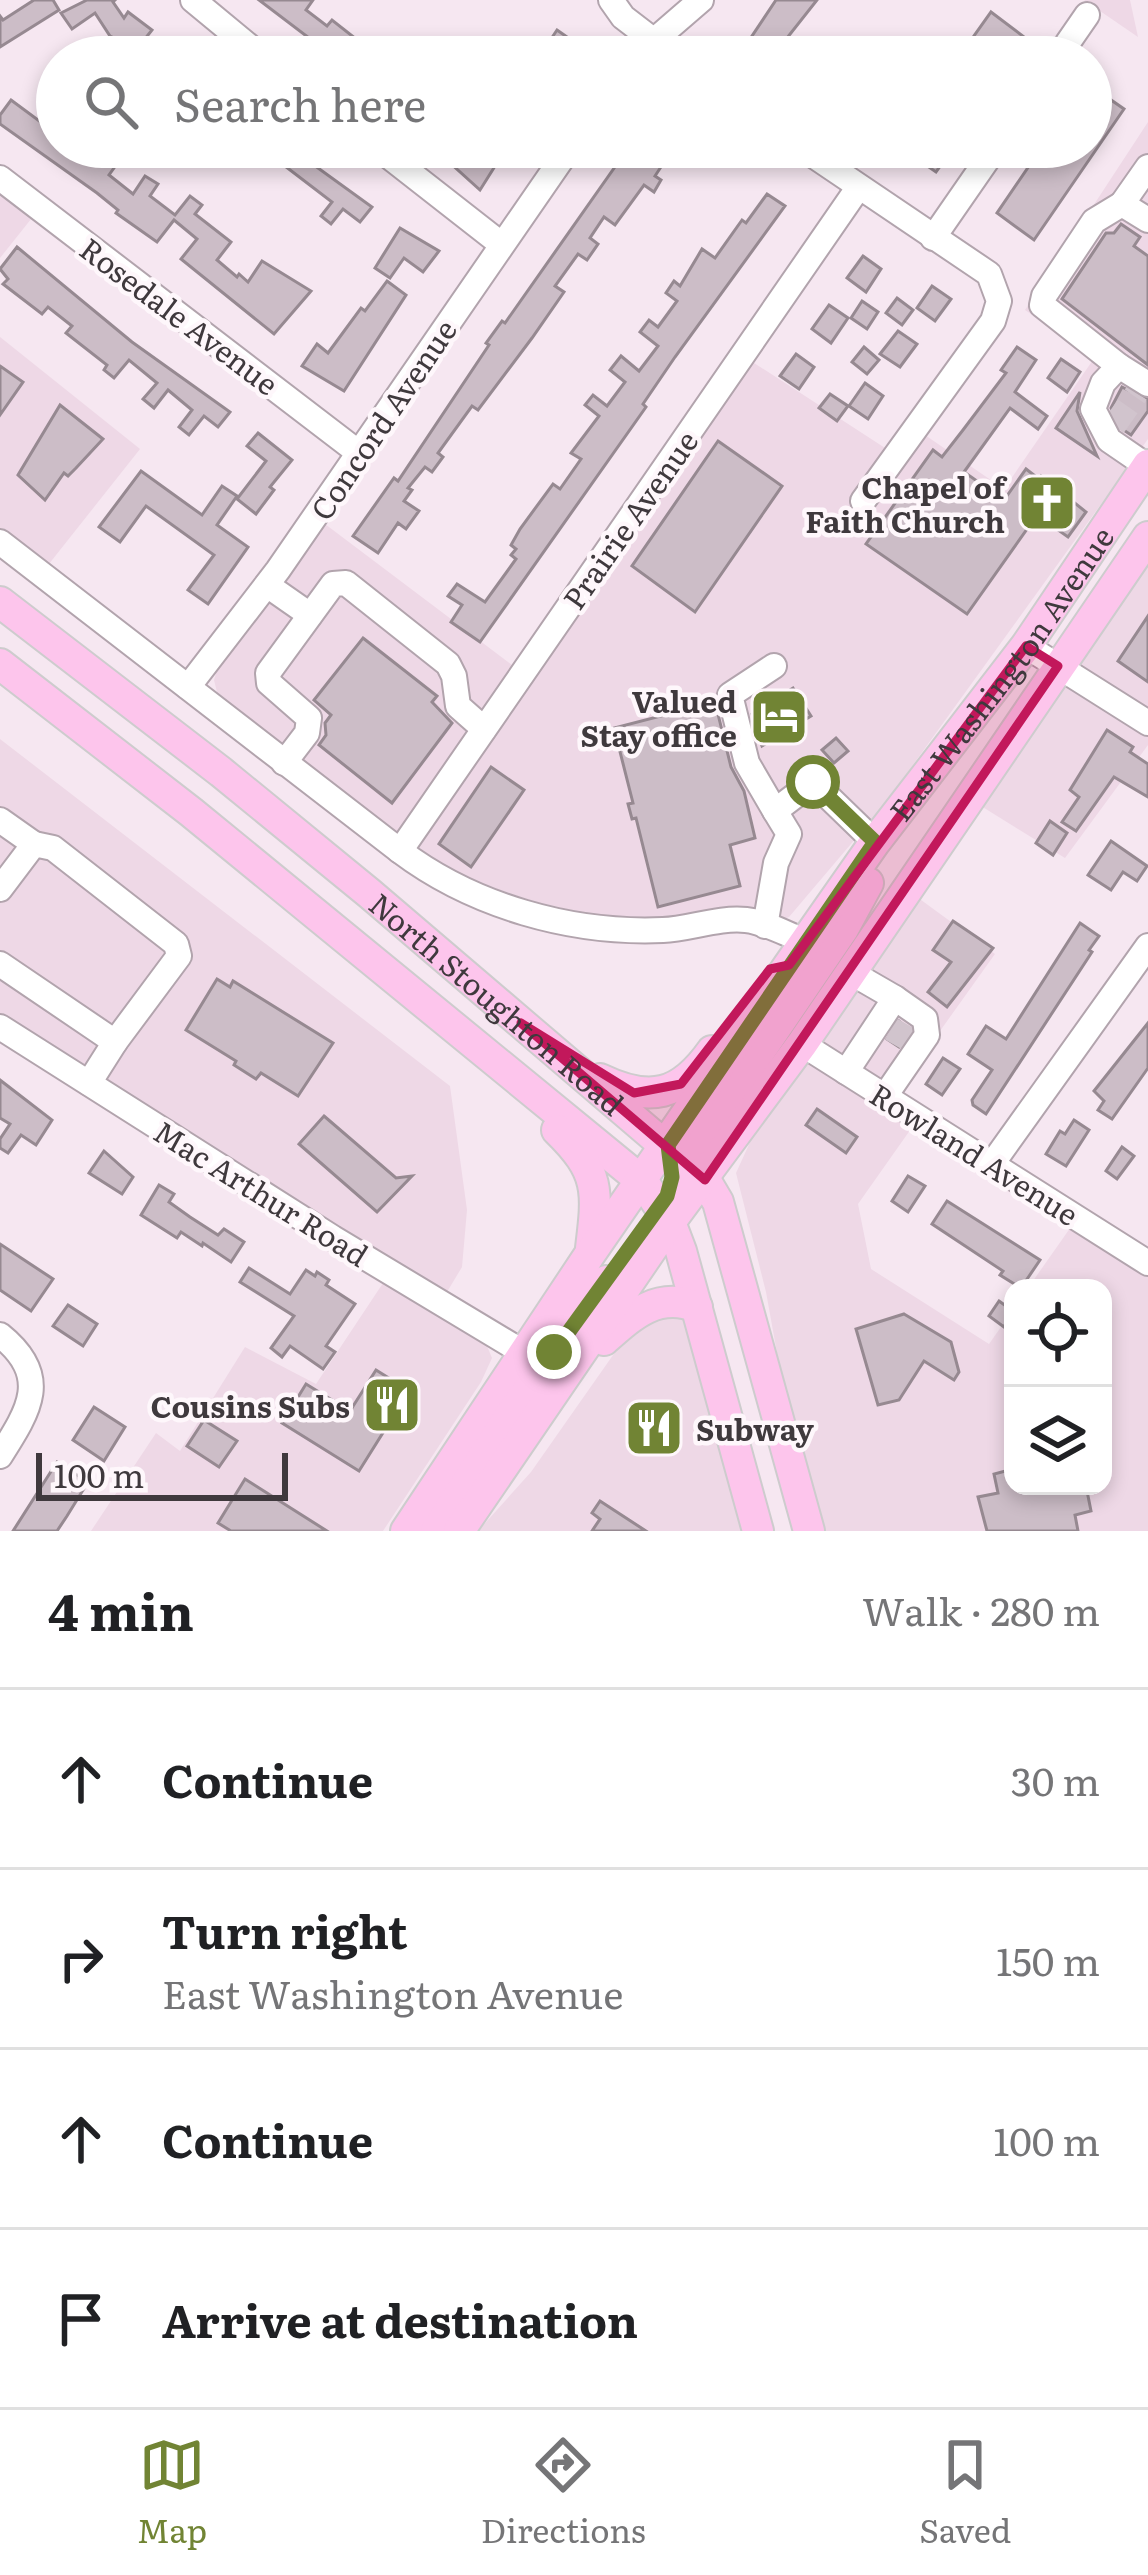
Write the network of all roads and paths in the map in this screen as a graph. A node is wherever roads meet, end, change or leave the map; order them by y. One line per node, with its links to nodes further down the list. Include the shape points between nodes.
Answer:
1 (193, 0): 5 (street)
2 (611, 0): 6 (street)
3 (700, 0): 7 (street)
4 (1088, 15): 8 (street)
5 (237, 36)
6 (635, 36)
7 (659, 36)
8 (1073, 36)
9 (1148, 167): 16 (street)
10 (404, 168): 19 (street)
11 (555, 168): 19 (street, Concord Avenue)
12 (830, 168): 15 (street)
13 (981, 168): 18 (street)
14 (0, 178): 22 (street, Rosedale Avenue)
15 (858, 188): 18 (street); 36 (street, Prairie Avenue)
16 (1123, 204): 17 (street); 20 (street, via 1094,221 1042,305)
17 (1148, 220)
18 (933, 238): 24 (street, via 989,274 999,301 993,321)
19 (501, 244): 22 (street, Concord Avenue)
20 (1119, 366): 21 (street); 23 (street, via 1093,409)
21 (1143, 386)
22 (359, 453): 27 (street, Concord Avenue)
23 (1148, 466): 30 (main road, East Washington Avenue)
24 (863, 501)
25 (1148, 537): 33 (main road, East Washington Avenue)
26 (0, 542): 34 (street)
27 (267, 584): 29 (street); 34 (street, Concord Avenue)
28 (0, 602): 49 (main road, North Stoughton Road, via 240,787)
29 (310, 615): 36 (street, via 333,584 346,583 448,664 458,706); 37 (street, via 266,678 309,718 307,734)
30 (1025, 646): 33 (street); 40 (main road, East Washington Avenue)
31 (0, 664): 56 (main road, North Stoughton Road)
32 (774, 666): 38 (street, via 730,695 747,763)
33 (1058, 666): 35 (street); 48 (main road, East Washington Avenue)
34 (188, 687): 37 (street)
35 (1148, 723)
36 (484, 729): 42 (street, Prairie Avenue)
37 (284, 763): 42 (street)
38 (775, 811): 40 (street, via 813,782); 44 (street, via 789,834)
39 (0, 820): 41 (street)
40 (875, 842): 46 (main road, East Washington Avenue); 58 (main road, via 877,865 843,929)
41 (34, 844): 43 (street); 52 (street, via 53,848 176,944 178,956)
42 (400, 851): 44 (street, via 466,891 537,917 661,931 744,919)
43 (0, 889)
44 (765, 926): 46 (street)
45 (1148, 946): 59 (street)
46 (798, 953): 49 (main road, via 770,969 696,1073 662,1092 634,1093 603,1081); 58 (main road, East Washington Avenue)
47 (0, 964): 52 (street)
48 (850, 972): 50 (street); 53 (main road, East Washington Avenue)
49 (521, 1023): 58 (main road, North Stoughton Road)
50 (903, 1025): 54 (street); 57 (street)
51 (0, 1027): 55 (street, Mac Arthur Road)
52 (115, 1042): 55 (street)
53 (802, 1044): 54 (street, Rowland Avenue); 58 (main road, East Washington Avenue)
54 (846, 1072): 57 (street, Rowland Avenue)
55 (89, 1083): 65 (street, Mac Arthur Road)
56 (524, 1088): 60 (main road, North Stoughton Road); 61 (main road, via 591,1171)
57 (885, 1096): 59 (street, Rowland Avenue)
58 (686, 1162): 60 (main road, East Washington Avenue); 60 (main road, East Washington Avenue); 72 (main road, North Stoughton Road, via 718,1202)
59 (992, 1164): 62 (street, Rowland Avenue)
60 (658, 1204): 61 (main road, East Washington Avenue); 63 (main road); 66 (main road, East Washington Avenue); 69 (main road)
61 (590, 1254): 65 (main road, East Washington Avenue)
62 (1148, 1263)
63 (697, 1307): 66 (main road, via 671,1300 634,1313); 71 (main road)
64 (0, 1335): 67 (street, via 28,1369 31,1400)
65 (526, 1354): 68 (main road, East Washington Avenue)
66 (568, 1372): 70 (main road, East Washington Avenue)
67 (0, 1456)
68 (406, 1531)
69 (436, 1531)
70 (459, 1531)
71 (758, 1531)
72 (809, 1531)

